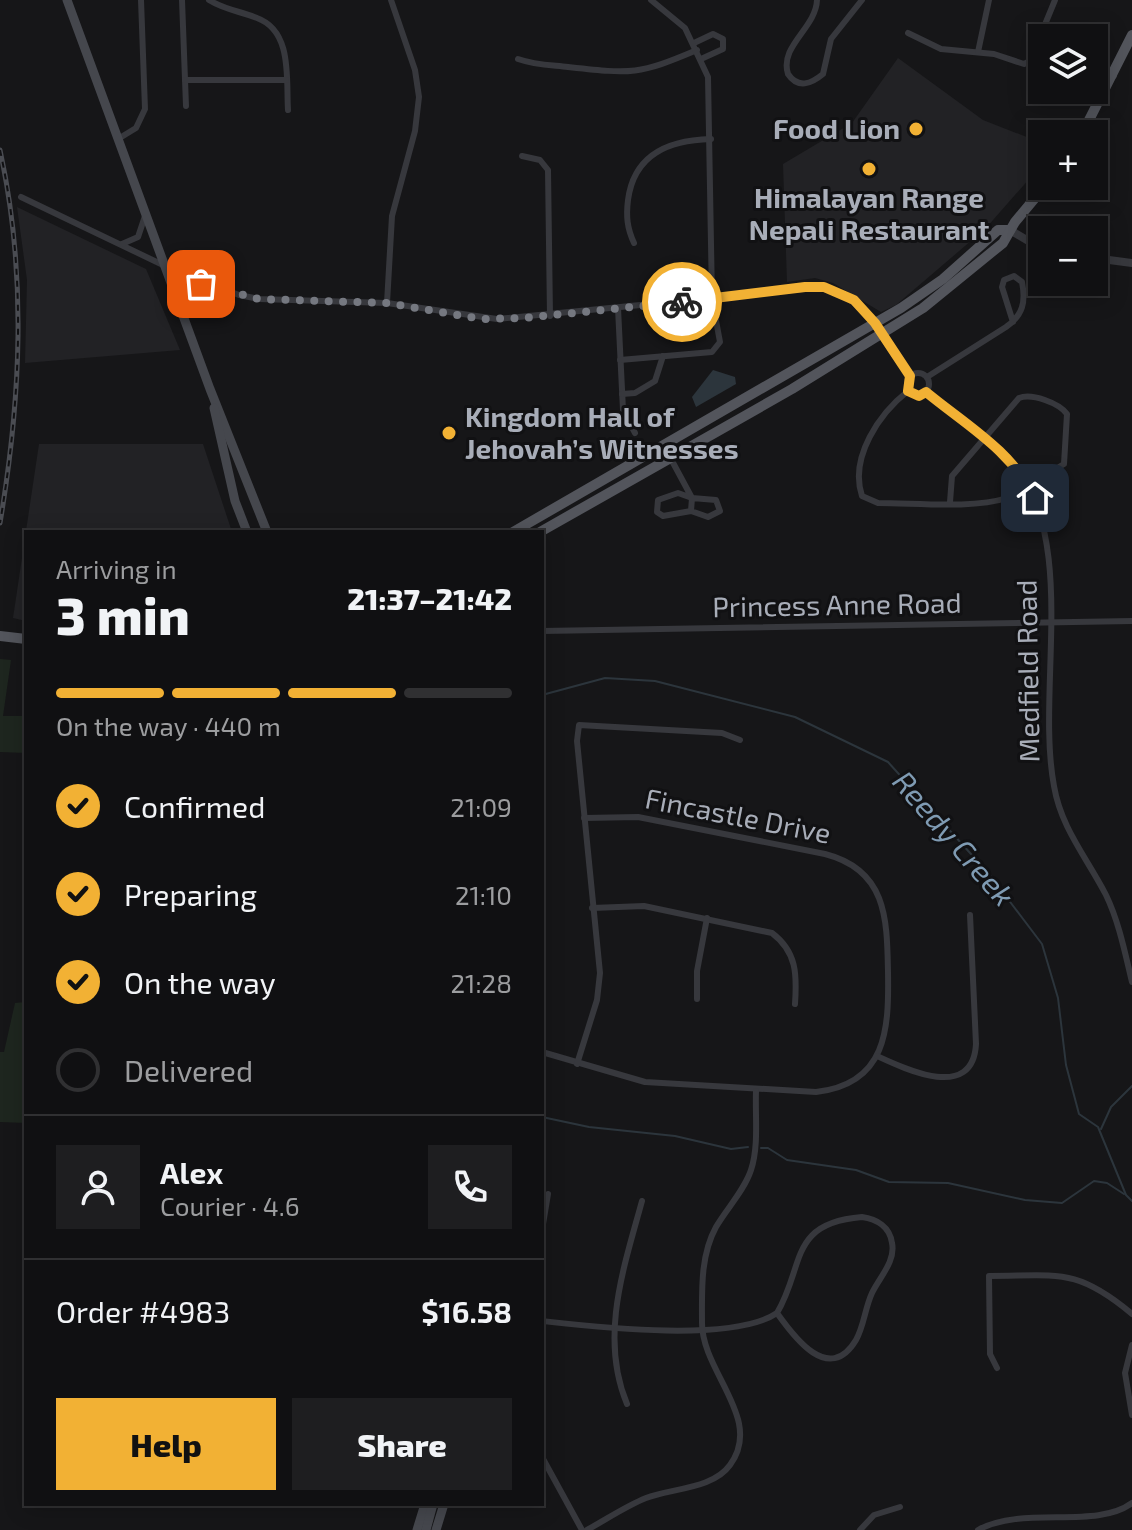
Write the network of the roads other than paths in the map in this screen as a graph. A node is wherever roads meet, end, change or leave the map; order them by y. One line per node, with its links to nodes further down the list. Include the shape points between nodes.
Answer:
1 (67, 0): 26 (main road)
2 (141, 0): 26 (street, via 145,109 136,128)
3 (182, 0): 21 (street)
4 (210, 0): 22 (street, via 273,30 283,46)
5 (391, 0): 41 (street, via 419,97 392,216)
6 (651, 0): 14 (street, via 677,19)
7 (817, 0): 8 (street, via 813,20 787,57 788,74 801,84 823,74 831,39)
8 (862, 0)
9 (989, 0): 15 (street)
10 (1055, 0): 11 (street)
11 (1047, 24)
12 (908, 33): 15 (street, via 941,49)
13 (1132, 35): 20 (main road)
14 (696, 46): 16 (street, via 657,67 626,74); 17 (street); 17 (street, via 713,34 723,39 723,49)
15 (978, 52): 18 (street)
16 (518, 59)
17 (701, 59): 27 (street, via 710,89)
18 (1028, 62)
19 (1108, 74): 20 (street)
20 (1114, 76): 25 (main road)
21 (185, 80): 22 (street); 23 (street)
22 (286, 80): 24 (street)
23 (186, 106)
24 (288, 110)
25 (1090, 120)
26 (118, 139): 31 (main road)
27 (711, 139): 34 (street, via 666,146 639,167 627,223); 40 (street)
28 (522, 156): 43 (street, via 545,162 548,170)
29 (21, 197): 35 (street)
30 (1034, 200): 32 (main road)
31 (145, 216): 35 (street, via 138,237); 38 (main road)
32 (1010, 230): 33 (street); 45 (main road, via 998,230 943,279); 47 (main road, via 1003,243 952,286)
33 (1028, 241)
34 (634, 243)
35 (121, 244): 38 (street)
36 (1108, 260): 37 (street)
37 (1132, 263)
38 (163, 265): 39 (street); 46 (main road)
39 (211, 284): 41 (street, via 259,299); 46 (street, via 193,285 185,293)
40 (712, 299): 42 (street); 45 (street, via 824,287 854,300); 48 (street, via 717,349)
41 (387, 303): 43 (street, via 481,319)
42 (618, 308): 43 (street); 49 (street)
43 (550, 316)
44 (1013, 322): 44 (street, via 1023,308 1022,282 1014,276 1002,287); 51 (street)
45 (875, 323): 47 (street); 65 (main road)
46 (185, 324): 52 (main road)
47 (882, 336): 50 (street); 58 (main road)
48 (663, 356): 49 (street); 55 (street, via 655,381)
49 (620, 360): 55 (street)
50 (910, 376): 51 (street, via 917,372); 53 (street)
51 (927, 377): 54 (street)
52 (210, 389): 63 (main road); 64 (main road)
53 (908, 391): 54 (street, via 919,396); 61 (street, via 885,410 870,435 860,492 872,503)
54 (926, 392): 57 (street, Medfield Road)
55 (622, 394): 56 (street, via 625,416)
56 (635, 433)
57 (983, 436): 59 (street, Medfield Road, via 1008,457); 59 (street, via 1022,396 1065,410 1067,459); 61 (street, via 949,482)
58 (671, 459): 60 (street); 66 (main road)
59 (1029, 486): 61 (street, via 998,501); 68 (street, Medfield Road, via 1045,530)
60 (692, 498): 62 (street); 62 (street, via 711,498 720,506 714,517); 62 (street, via 678,493 661,497 656,507 663,516)
61 (950, 502)
62 (691, 511)
63 (246, 530)
64 (266, 530)
65 (516, 530)
66 (544, 530)
67 (1132, 621): 68 (street, Princess Anne Road)
68 (1049, 624): 69 (street, Princess Anne Road); 77 (street, Medfield Road, via 1055,794 1068,831 1113,912)
69 (544, 631)
70 (0, 636): 71 (main road)
71 (24, 639)
72 (740, 740): 73 (street, via 722,733 579,725)
73 (584, 818): 74 (street); 81 (street, Fincastle Drive, via 638,817 825,854 851,864 874,888 887,922 888,1009)
74 (592, 908): 76 (street, via 644,906); 82 (street, via 599,985)
75 (970, 915): 81 (street, via 976,1044 971,1063 956,1077 940,1079)
76 (707, 918): 78 (street); 79 (street, via 761,929 778,938 795,963)
77 (1132, 978)
78 (697, 999)
79 (795, 1004)
80 (544, 1053): 82 (street)
81 (877, 1056): 83 (street, via 857,1077 829,1090)
82 (577, 1064): 83 (street, via 645,1082)
83 (756, 1091): 90 (street, via 753,1161 710,1243)
84 (548, 1194): 86 (street)
85 (642, 1201): 91 (street)
86 (544, 1218)
87 (777, 1313): 87 (street, via 811,1353 829,1357 846,1351 858,1336 871,1295 891,1259 893,1244 885,1227 862,1217 817,1231 800,1249); 90 (street, via 758,1323)
88 (1132, 1314): 93 (street, via 1081,1279 989,1276 990,1354)
89 (544, 1321): 91 (street)
90 (702, 1328): 91 (street); 105 (street, via 708,1356 741,1423 735,1458 716,1477 644,1499)
91 (613, 1329): 94 (street)
92 (1132, 1345): 95 (street, via 1125,1373)
93 (997, 1368)
94 (627, 1404)
95 (1132, 1415)
96 (544, 1460): 105 (street)
97 (1132, 1503): 107 (street, via 1111,1515 1006,1520)
98 (424, 1506): 102 (main road)
99 (432, 1506): 103 (main road)
100 (443, 1506): 104 (main road)
101 (900, 1507): 106 (street, via 874,1515)
102 (417, 1530)
103 (426, 1530)
104 (436, 1530)
105 (585, 1530)
106 (860, 1530)
107 (978, 1530)

